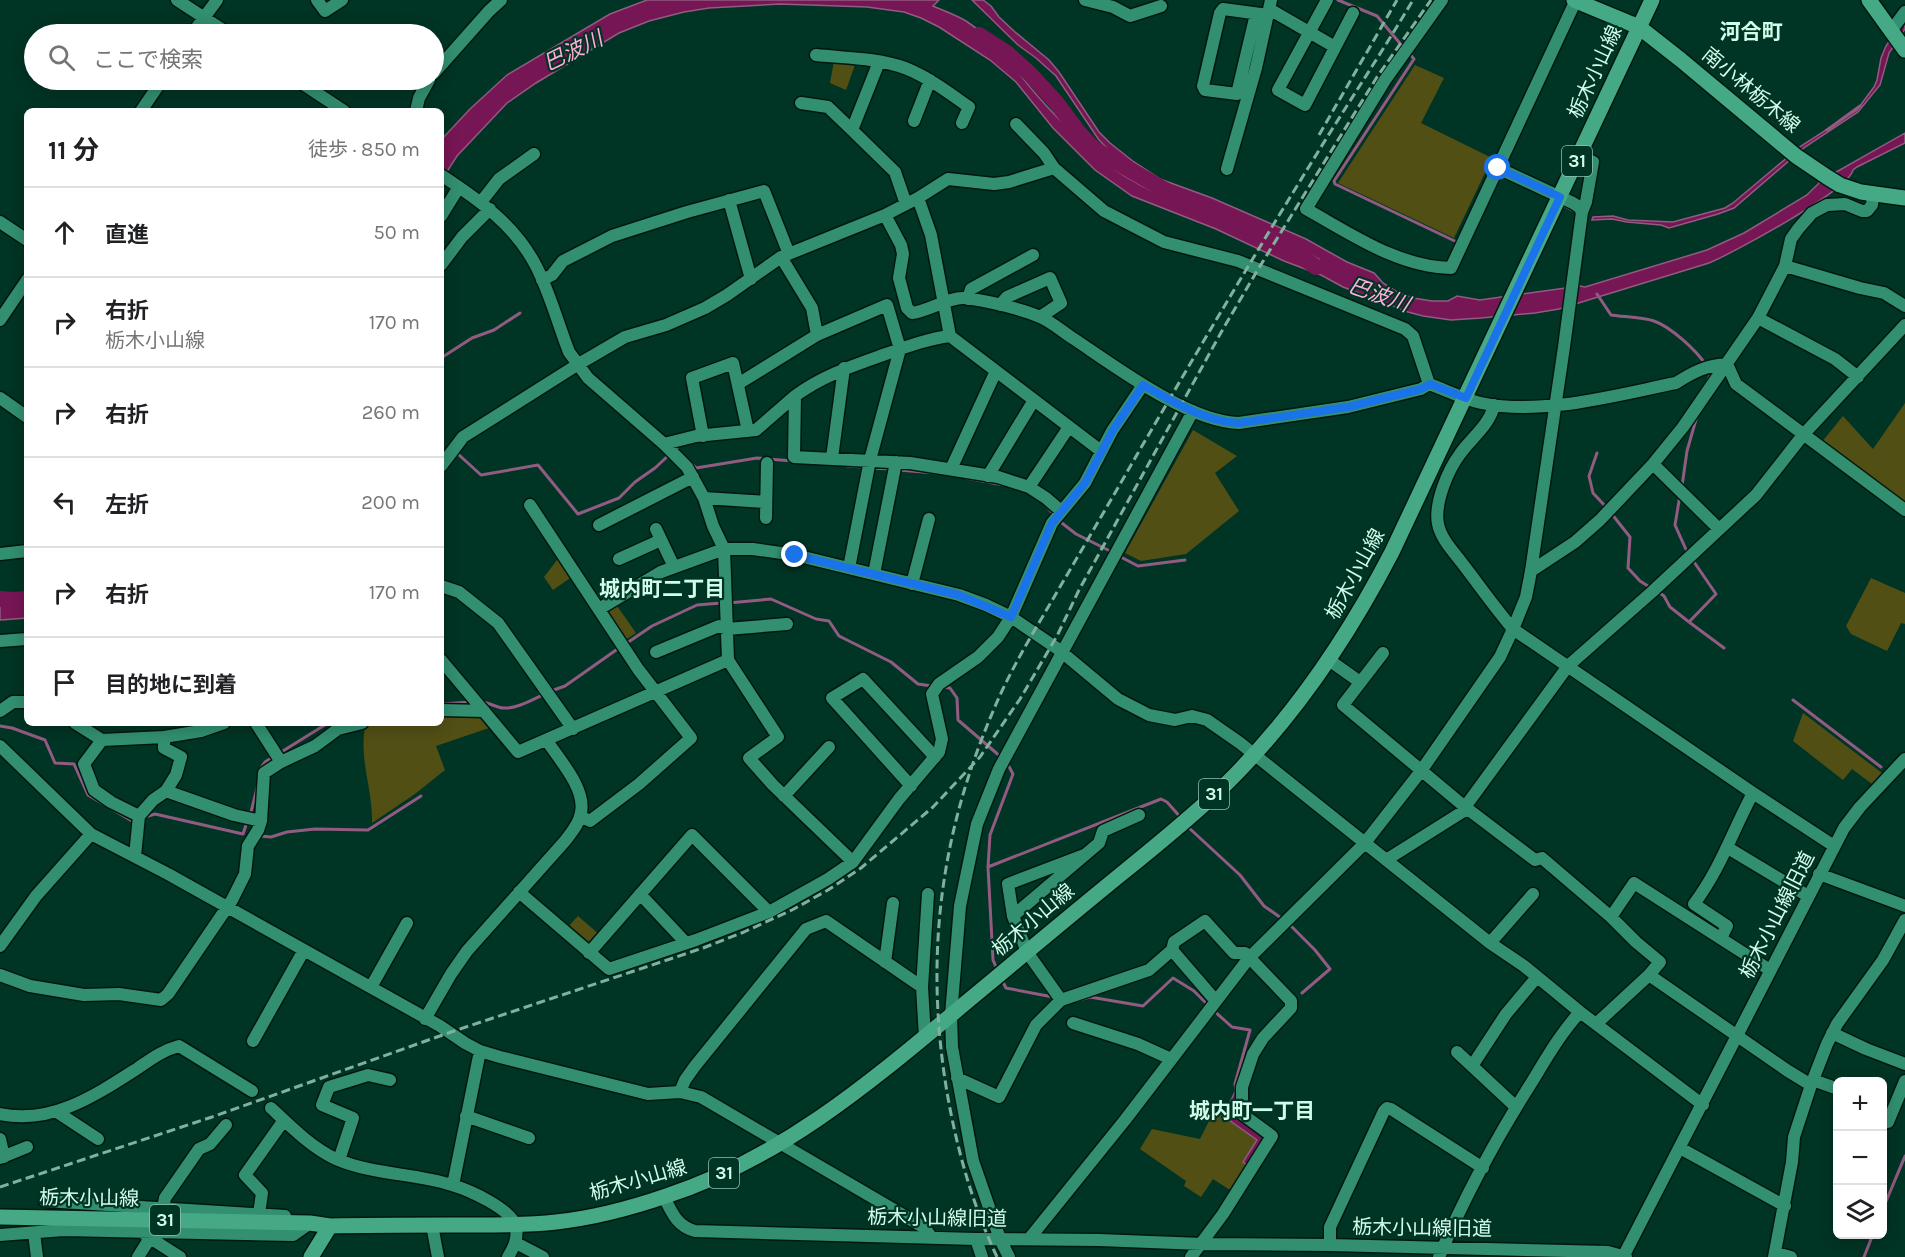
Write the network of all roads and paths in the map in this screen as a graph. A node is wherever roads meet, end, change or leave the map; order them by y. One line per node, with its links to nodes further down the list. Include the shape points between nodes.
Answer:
1 (177, 0): 16 (street)
2 (217, 0): 16 (street)
3 (317, 0): 4 (street, via 325,11)
4 (342, 0)
5 (501, 0): 24 (street)
6 (1085, 0): 12 (street, via 1130,16)
7 (1327, 0): 20 (street)
8 (1442, 0): 41 (street, via 1385,80 1306,209 1386,253 1451,268)
9 (1652, 0): 19 (main road, 栃木小山線 / 31)
10 (1869, 0): 21 (main road)
11 (1580, 1): 19 (main road, 南小林栃木線); 41 (street)
12 (1161, 6)
13 (1266, 10): 13 (street, via 1223,9 1205,90 1237,94); 20 (street); 42 (street, via 1256,68)
14 (1905, 12): 21 (street)
15 (1353, 13): 22 (street)
16 (204, 18): 17 (street); 18 (street)
17 (200, 24)
18 (213, 24)
19 (1639, 27): 39 (main road, 栃木小山線 / 31); 45 (main road, 南小林栃木線, via 1794,154 1833,181)
20 (1309, 32): 22 (street); 22 (street, via 1278,90 1305,105)
21 (1897, 39)
22 (1335, 46)
23 (816, 55): 25 (street)
24 (444, 62)
25 (879, 62): 26 (street); 37 (street)
26 (930, 80): 34 (street); 35 (street, via 969,107)
27 (155, 90): 31 (street)
28 (312, 90): 32 (street)
29 (423, 90): 33 (street)
30 (801, 103): 37 (street, via 828,107)
31 (143, 108)
32 (339, 108)
33 (417, 108)
34 (914, 121)
35 (962, 123)
36 (1016, 124): 40 (street)
37 (852, 130): 50 (street, via 895,172)
38 (534, 154): 51 (street, via 499,179)
39 (1580, 156): 46 (main road, 栃木小山線 / 31); 53 (street, via 1593,162)
40 (1054, 168): 47 (street, via 1009,183 948,180); 81 (street, via 1104,211 1164,242 1238,261 1405,329 1413,336)
41 (1498, 168): 46 (street)
42 (1227, 170)
43 (444, 177): 44 (street)
44 (457, 186): 51 (street); 52 (street)
45 (1873, 195): 48 (main road, 南小林栃木線); 60 (street, via 1867,211 1838,203 1812,213 1791,239)
46 (1560, 197): 53 (street, via 1580,207); 85 (main road, 栃木小山線 / 31)
47 (918, 198): 50 (street); 65 (street, via 931,235)
48 (1905, 198)
49 (729, 200): 58 (street, via 764,191); 61 (street); 63 (street, via 612,236 563,261)
50 (906, 204): 54 (street)
51 (485, 205): 59 (street); 63 (street, via 525,247)
52 (444, 210)
53 (1582, 212): 88 (street)
54 (885, 214): 58 (street); 65 (street, via 901,245 899,278 907,308 912,313 921,312)
55 (0, 222): 56 (street)
56 (24, 238)
57 (1033, 255): 64 (street, via 971,289)
58 (785, 256): 61 (street); 72 (street, via 812,308)
59 (444, 261)
60 (1785, 266): 67 (street, via 1884,293); 69 (street)
61 (751, 279): 75 (street, via 705,308 625,337)
62 (24, 284): 70 (street)
63 (544, 286): 75 (street)
64 (968, 299): 65 (street); 66 (street)
65 (945, 303): 73 (street)
66 (1000, 305): 68 (street); 68 (street, via 1007,297 1050,278 1061,303)
67 (1905, 306)
68 (1040, 317): 82 (street)
69 (1758, 318): 76 (street); 79 (street, via 1834,359)
70 (0, 320)
71 (1905, 326): 79 (street)
72 (817, 335): 74 (street, via 887,305); 80 (street)
73 (950, 336): 74 (street); 78 (street)
74 (900, 349): 77 (street); 98 (street)
75 (577, 364): 95 (street); 99 (street, via 463,437)
76 (1727, 364): 88 (street, via 1711,365 1676,383); 93 (street, via 1736,384); 102 (street)
77 (844, 368): 83 (street); 97 (street)
78 (996, 371): 86 (street); 103 (street)
79 (1858, 377): 93 (street)
80 (738, 384): 92 (street); 94 (street, via 733,363 692,378)
81 (1430, 384): 85 (street); 89 (street, via 1348,407 1239,423 1224,423)
82 (1143, 385): 89 (street); 96 (street)
83 (795, 396): 92 (street, via 756,430); 97 (street, via 794,457)
84 (0, 398): 90 (street)
85 (1466, 398): 87 (street); 104 (main road, 栃木小山線 / 31)
86 (1034, 400): 91 (street); 105 (street)
87 (1494, 405): 88 (street); 107 (street, via 1486,424 1459,455)
88 (1556, 406): 124 (street)
89 (1192, 411): 136 (street)
90 (24, 415)
91 (1069, 426): 96 (street); 108 (street)
92 (748, 431): 94 (street)
93 (1803, 435): 112 (street); 117 (street, via 1756,495)
94 (703, 436): 95 (street)
95 (664, 444): 106 (street)
96 (1101, 452): 113 (street, via 1085,483)
97 (832, 458): 98 (street)
98 (870, 460): 100 (street); 123 (street)
99 (444, 462)
100 (896, 462): 103 (street); 125 (street)
101 (767, 463): 110 (street)
102 (1653, 464): 117 (street); 124 (street, via 1575,542)
103 (951, 469): 105 (street)
104 (1430, 473): 107 (street); 139 (main road, 栃木小山線 / 31, via 1368,600)
105 (988, 476): 108 (street)
106 (693, 477): 109 (street); 116 (street)
107 (1447, 479): 132 (street, via 1438,506 1444,540)
108 (1029, 487): 113 (street)
109 (704, 498): 110 (street); 118 (street)
110 (766, 502): 114 (street)
111 (530, 505): 128 (street)
112 (1905, 510)
113 (1061, 511): 129 (street, via 1041,545)
114 (766, 518)
115 (929, 519): 126 (street)
116 (599, 525)
117 (1719, 529): 141 (street)
118 (724, 549): 122 (street); 123 (street, via 795,555); 131 (street)
119 (24, 552): 120 (street)
120 (0, 554)
121 (619, 559): 122 (street, via 659,534)
122 (674, 567): 128 (street)
123 (849, 568): 125 (street)
124 (1531, 570): 132 (street, via 1526,597)
125 (874, 574): 126 (street)
126 (912, 584): 129 (street, via 959,595)
127 (444, 587): 152 (street, via 459,592 498,623)
128 (599, 609): 143 (street)
129 (1011, 617): 136 (street); 159 (street, via 978,657 939,684 932,694 942,739)
130 (787, 624): 131 (street)
131 (727, 629): 135 (street, via 719,626); 138 (street)
132 (1513, 629): 141 (street); 162 (street, via 1500,657)
133 (24, 639): 134 (street)
134 (0, 641)
135 (656, 652)
136 (1062, 652): 158 (street, via 1118,699 1149,715 1207,720); 213 (street, via 999,770 977,824 960,906)
137 (1383, 653): 142 (street)
138 (728, 660): 143 (street); 166 (street, via 778,737 749,758)
139 (1329, 660): 142 (street); 158 (main road, 栃木小山線 / 31)
140 (444, 664): 147 (street)
141 (1568, 666): 165 (street); 167 (street)
142 (1360, 682): 162 (street, via 1342,705)
143 (654, 692): 152 (street); 170 (street, via 691,738 590,821)
144 (24, 702): 146 (street, via 13,702)
145 (444, 710): 147 (street)
146 (0, 711)
147 (484, 711): 155 (street, via 518,752)
148 (80, 726): 154 (street)
149 (215, 726): 153 (street)
150 (258, 726): 161 (street)
151 (350, 726): 161 (street)
152 (573, 729): 155 (street)
153 (164, 737): 154 (street); 164 (street, via 164,748 181,757)
154 (102, 740): 169 (street, via 84,764 94,790)
155 (547, 741): 170 (street, via 577,787)
156 (0, 746): 172 (street)
157 (829, 747): 166 (street)
158 (1254, 754): 173 (street); 200 (main road, 栃木小山線 / 31, via 1196,811)
159 (935, 757): 163 (street); 163 (street, via 863,680 832,698)
160 (1905, 759): 174 (street, 栃木小山線旧道, via 1860,807)
161 (281, 762): 171 (street, via 264,773)
162 (1421, 771): 167 (street); 173 (street)
163 (911, 786): 179 (street)
164 (166, 791): 169 (street); 171 (street)
165 (1753, 793): 174 (street); 175 (street)
166 (784, 795): 179 (street)
167 (1466, 808): 178 (street); 191 (street, via 1535,861 1542,858)
168 (1139, 815): 176 (street, via 1103,831 1099,843)
169 (138, 816): 177 (street)
170 (580, 816): 181 (street, via 565,841)
171 (261, 821): 188 (street, via 248,846 245,874)
172 (91, 834): 177 (street); 197 (street, via 36,896)
173 (1365, 844): 178 (street); 202 (street)
174 (1834, 846): 180 (street, 栃木小山線旧道)
175 (1728, 848): 185 (street); 194 (street, via 1694,904 1727,926)
176 (1084, 855): 190 (street); 190 (street, via 1008,884)
177 (135, 856): 188 (street)
178 (1386, 860): 196 (street)
179 (853, 862): 189 (street)
180 (1820, 874): 185 (street, 栃木小山線旧道); 187 (street)
181 (519, 892): 201 (street); 214 (street, via 467,951)
182 (640, 894): 189 (street, via 692,835); 195 (street); 201 (street)
183 (928, 894): 209 (street)
184 (1533, 894): 196 (street)
185 (1808, 896): 204 (street, 栃木小山線旧道)
186 (893, 903): 203 (street)
187 (1905, 906)
188 (226, 907): 198 (street); 205 (street, via 161,1000 119,994 84,995 30,986)
189 (769, 912): 195 (street)
190 (1013, 916): 200 (street)
191 (1611, 917): 194 (street, via 1634,883); 206 (street, via 1659,962)
192 (1905, 920): 217 (street, via 1883,960)
193 (407, 923): 208 (street)
194 (1720, 938): 204 (street)
195 (687, 943): 201 (street, via 609,969)
196 (1490, 943): 207 (street)
197 (0, 946)
198 (304, 950): 208 (street); 220 (street)
199 (1172, 950): 202 (street, via 1174,942 1205,921 1234,953 1245,953); 210 (street, via 1149,970); 211 (street)
200 (1027, 952): 210 (street); 213 (main road, 栃木小山線 / 31)
201 (589, 953)
202 (1249, 958): 211 (street); 271 (street, via 1291,1001 1291,1008 1253,1054 1242,1087 1242,1114 1272,1136)
203 (885, 962): 209 (street); 232 (street, via 826,921 806,929 695,1066)
204 (1770, 970): 218 (street, 栃木小山線旧道)
205 (0, 975)
206 (1649, 975): 216 (street); 218 (street)
207 (1537, 977): 212 (street); 225 (street, via 1506,1014)
208 (371, 987): 214 (street)
209 (922, 987): 219 (street)
210 (1061, 1000): 226 (street, via 1036,1025 999,1097)
211 (1215, 1000): 223 (street)
212 (1580, 1012): 216 (street); 234 (street, via 1564,1030)
213 (951, 1015): 219 (main road, 栃木小山線 / 31); 226 (street)
214 (426, 1019): 221 (street)
215 (1073, 1023): 223 (street)
216 (1596, 1024): 233 (street)
217 (1832, 1032): 224 (street); 229 (street)
218 (1737, 1036): 229 (street, via 1788,1071); 233 (street, 栃木小山線旧道)
219 (925, 1037): 246 (main road, 栃木小山線 / 31)
220 (253, 1041)
221 (480, 1051): 232 (street, via 648,1094); 239 (street)
222 (1457, 1052): 225 (street)
223 (1171, 1059): 269 (street)
224 (1905, 1064)
225 (1472, 1066): 234 (street)
226 (957, 1078): 268 (street, via 973,1161)
227 (390, 1080): 250 (street, via 368,1075 328,1087 322,1105 353,1118)
228 (1905, 1081): 236 (street)
229 (1812, 1082): 230 (street); 255 (street, via 1794,1137)
230 (1833, 1088)
231 (252, 1091): 237 (street, via 179,1047 168,1049 109,1086)
232 (680, 1092): 246 (street, via 701,1097)
233 (1703, 1105): 248 (street, 栃木小山線旧道)
234 (1516, 1107): 251 (street)
235 (271, 1108): 240 (street)
236 (1888, 1108): 241 (street)
237 (57, 1112): 238 (street, via 22,1117); 245 (street)
238 (0, 1114)
239 (466, 1116): 243 (street); 252 (street)
240 (284, 1120): 250 (street); 257 (street, via 245,1175 262,1193)
241 (1888, 1122)
242 (226, 1125): 256 (street, via 210,1144 199,1149 165,1198)
243 (529, 1138)
244 (0, 1139): 249 (street)
245 (98, 1139)
246 (782, 1144): 253 (main road, 栃木小山線 / 31); 266 (street, via 925,1228)
247 (27, 1147): 249 (street)
248 (1680, 1148): 255 (street); 285 (street, 栃木小山線旧道)
249 (2, 1157)
250 (339, 1160): 252 (street)
251 (1483, 1168): 272 (street, via 1388,1108 1330,1227); 273 (street)
252 (453, 1185): 261 (street, via 503,1210)
253 (664, 1197): 261 (main road, 栃木小山線 / 31, via 587,1217); 266 (street, 栃木小山線旧道, via 678,1223 695,1232)
254 (45, 1201): 256 (street)
255 (1785, 1206): 274 (street)
256 (163, 1208): 257 (street)
257 (259, 1214): 259 (street, via 299,1217)
258 (0, 1217): 259 (main road, 栃木小山線 / 31)
259 (310, 1224): 262 (main road, 栃木小山線 / 31); 265 (street, via 293,1235)
260 (432, 1225): 261 (main road, 栃木小山線 / 31); 262 (main road, 栃木小山線 / 31); 279 (street)
261 (516, 1225): 270 (street)
262 (330, 1226): 278 (main road)
263 (34, 1233): 264 (street); 265 (street, via 64,1230); 276 (street)
264 (0, 1235)
265 (146, 1235): 275 (street); 277 (street)
266 (931, 1237): 267 (street, 栃木小山線旧道)
267 (976, 1239): 268 (street, 栃木小山線旧道); 282 (street)
268 (1000, 1239): 269 (street, 栃木小山線旧道); 283 (street)
269 (1029, 1239): 271 (street, 栃木小山線旧道)
270 (516, 1244): 280 (street); 281 (street)
271 (1202, 1244): 272 (street, 栃木小山線旧道); 284 (street)
272 (1330, 1245): 273 (street, 栃木小山線旧道)
273 (1441, 1252): 285 (street, 栃木小山線旧道, via 1608,1252)
274 (1775, 1255): 286 (street)
275 (176, 1256)
276 (37, 1257)
277 (138, 1257)
278 (311, 1257)
279 (438, 1257)
280 (508, 1257)
281 (543, 1257)
282 (982, 1257)
283 (1009, 1257)
284 (1191, 1257)
285 (1624, 1257)
286 (1791, 1257)

